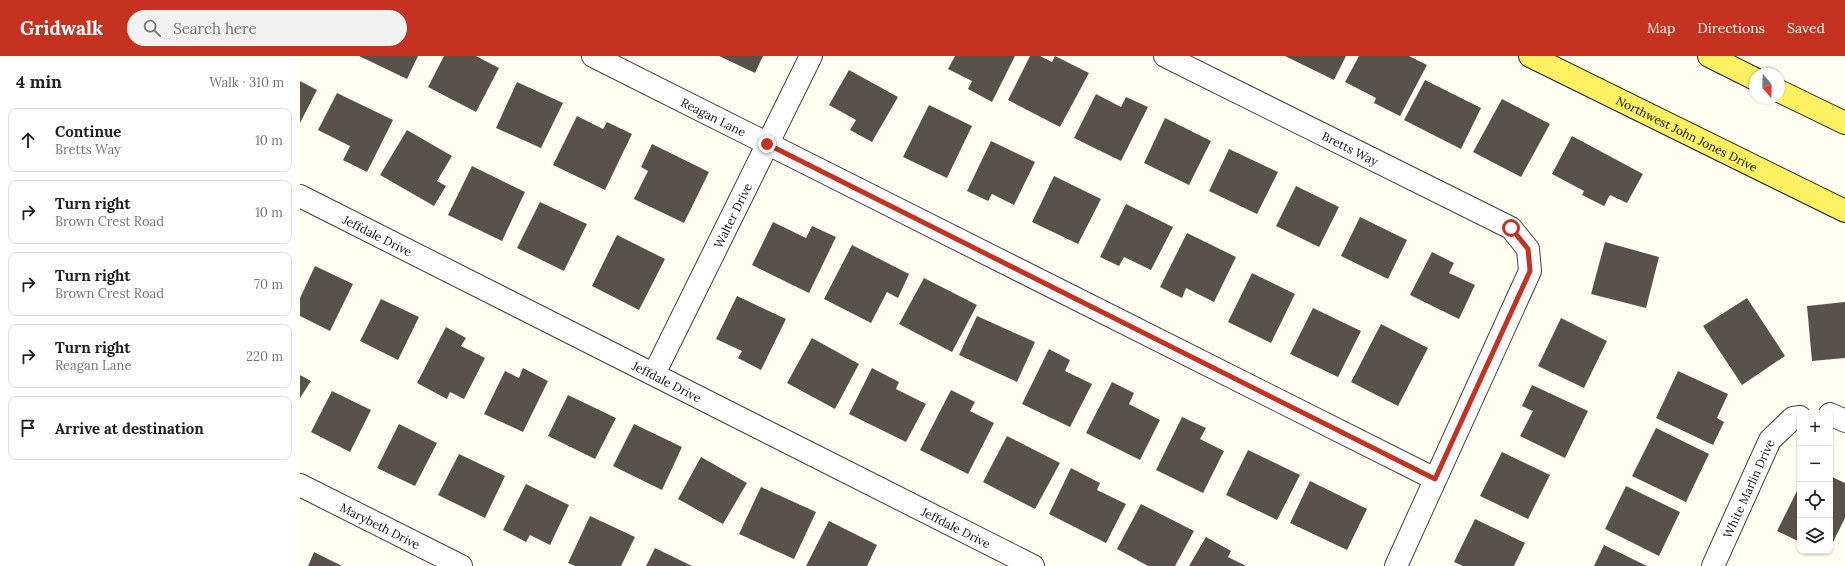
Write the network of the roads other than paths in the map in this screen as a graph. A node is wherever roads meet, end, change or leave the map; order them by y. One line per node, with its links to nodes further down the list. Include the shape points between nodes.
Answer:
1 (593, 56): 9 (street, Reagan Lane)
2 (811, 56): 9 (street, Walter Drive)
3 (1165, 56): 16 (street, Bretts Way, via 1511,228 1528,249 1530,271)
4 (1530, 56): 11 (main road, Northwest John Jones Drive)
5 (1709, 56): 6 (main road)
6 (1749, 76)
7 (1785, 93): 8 (main road)
8 (1845, 123)
9 (767, 144): 12 (street, Walter Drive); 16 (street, Reagan Lane)
10 (300, 196): 12 (street, Jeffdale Drive)
11 (1845, 211)
12 (654, 374): 19 (street, Jeffdale Drive)
13 (1833, 415): 15 (street)
14 (1797, 418): 21 (street, White Marlin Drive, via 1770,440)
15 (1845, 421)
16 (1435, 479): 20 (street)
17 (300, 485): 18 (street, Marybeth Drive)
18 (461, 566)
19 (1033, 566)
20 (1396, 566)
21 (1713, 566)

